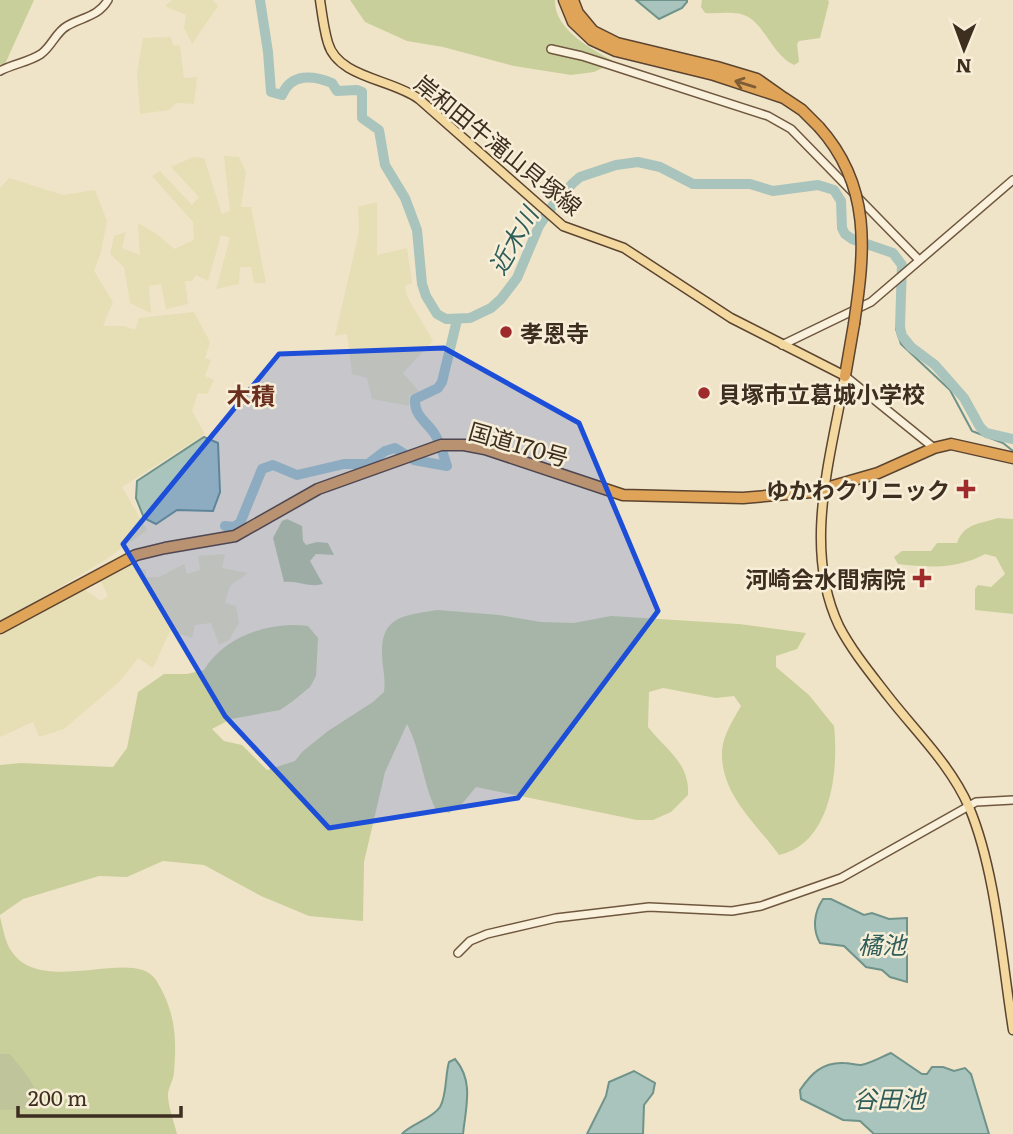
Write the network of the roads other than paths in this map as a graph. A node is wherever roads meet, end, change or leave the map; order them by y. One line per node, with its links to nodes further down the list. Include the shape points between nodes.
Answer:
1 (108, 0): 6 (street, via 95,14 60,30 41,53)
2 (320, 0): 10 (main road, 岸和田牛滝山貝塚線, via 328,43 344,67 419,99 563,226 624,248)
3 (564, 0): 7 (highway, one-way to 3, via 592,40 573,22)
4 (573, 0): 7 (highway, via 593,31 617,43 757,79)
5 (551, 49): 9 (street, via 768,116 791,129)
6 (0, 71)
7 (784, 98): 11 (highway, bridge, via 819,127 842,158 858,198 862,261)
8 (1013, 180): 9 (street)
9 (919, 260): 10 (street, via 871,302)
10 (782, 345): 11 (main road, 岸和田牛滝山貝塚線)
11 (845, 376): 12 (street); 14 (main road)
12 (934, 448): 13 (highway, 国道170号, via 956,444); 14 (highway, 国道170号, via 878,473)
13 (1013, 458)
14 (825, 488): 15 (highway, 国道170号, via 743,499 623,495 485,449 440,446 318,489 236,536 129,558); 17 (main road, via 821,559 839,626 867,669 943,762)
15 (0, 628)
16 (1013, 800): 17 (street)
17 (968, 805): 18 (street, via 841,878 761,906 732,911 649,907 556,918 487,934); 19 (main road, via 983,850)
18 (458, 953)
19 (1013, 1030)

